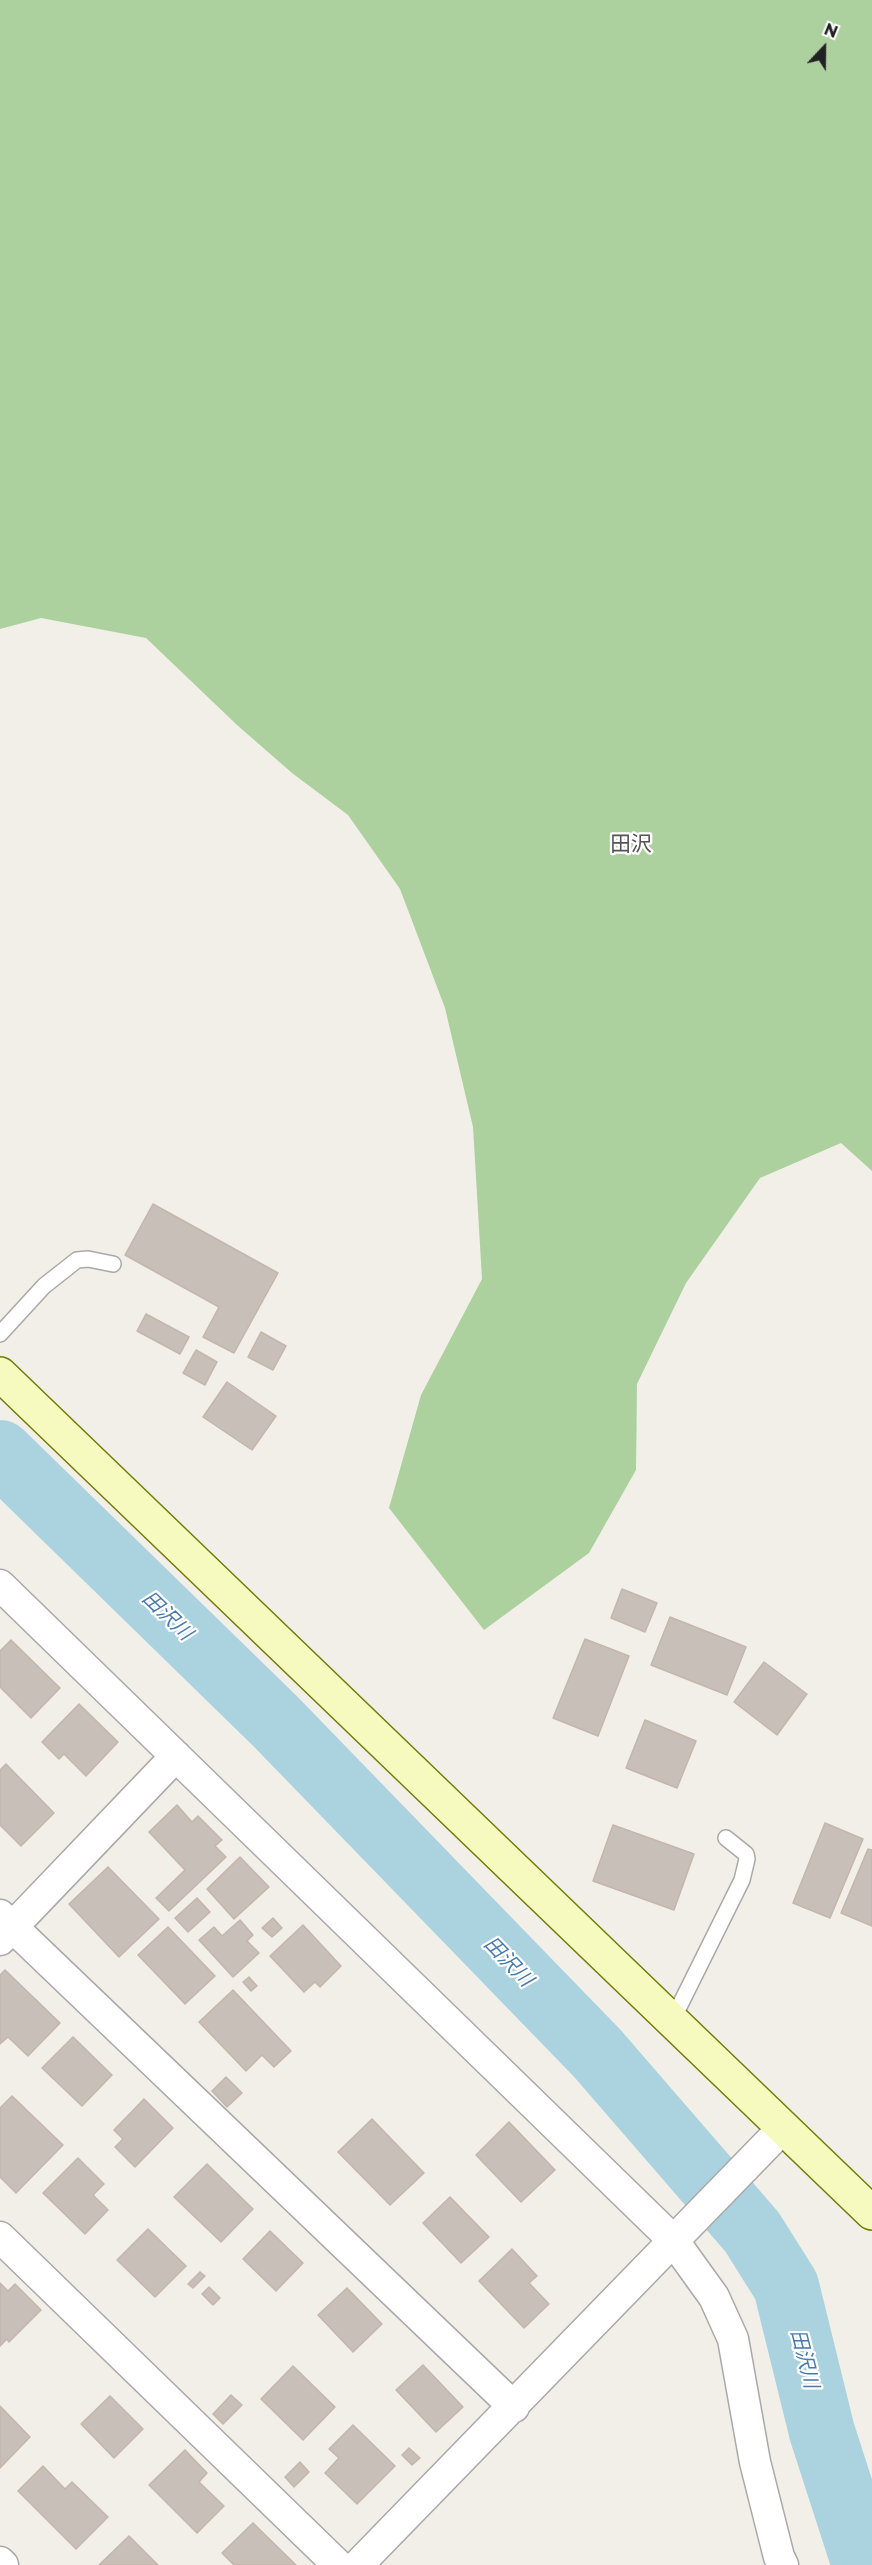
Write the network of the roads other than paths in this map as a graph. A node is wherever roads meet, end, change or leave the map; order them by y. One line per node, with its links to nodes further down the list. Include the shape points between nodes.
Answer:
1 (113, 1264): 2 (lane, via 77,1260 44,1286)
2 (0, 1334)
3 (0, 1374): 8 (street)
4 (0, 1585): 5 (street)
5 (176, 1756): 7 (street); 12 (street)
6 (726, 1838): 8 (lane, via 746,1854 742,1880)
7 (4, 1928): 13 (street)
8 (673, 2019): 9 (street)
9 (784, 2127): 10 (street); 12 (street)
10 (867, 2203)
11 (0, 2237): 14 (street)
12 (673, 2240): 13 (street); 16 (street, via 714,2298 733,2339 755,2462)
13 (514, 2407): 15 (street)
14 (338, 2565)
15 (358, 2565)
16 (783, 2565)

